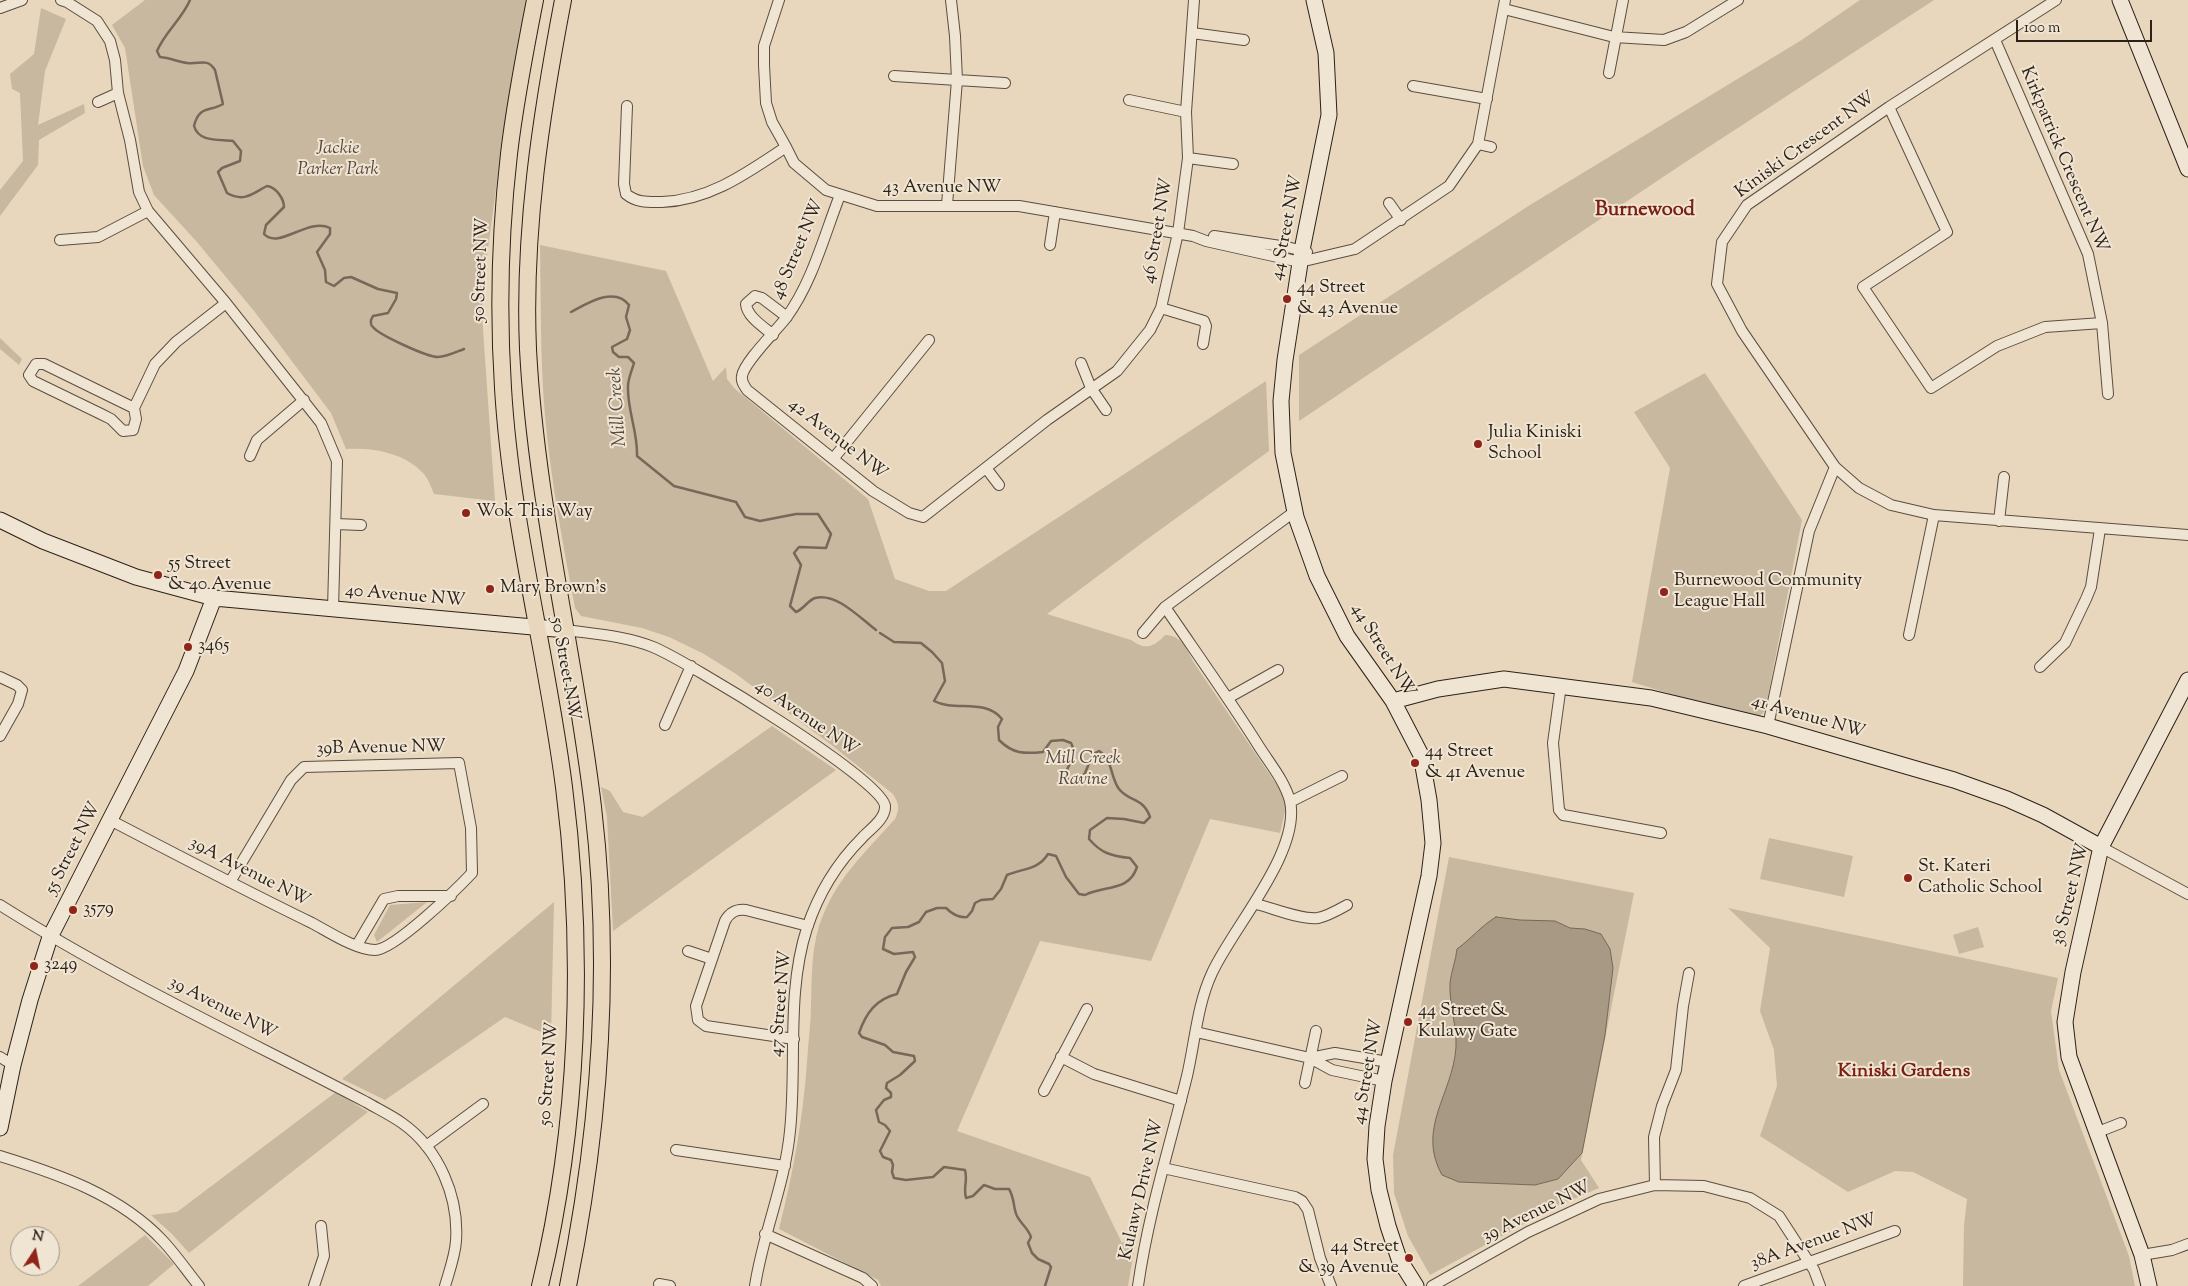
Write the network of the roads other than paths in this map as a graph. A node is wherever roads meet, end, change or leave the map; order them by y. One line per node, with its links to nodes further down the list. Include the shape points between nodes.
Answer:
1 (22, 0): 14 (street)
2 (535, 0): 79 (main road, 50 Street NW, via 509,154 499,300 508,445)
3 (563, 0): 80 (main road, 50 Street NW, via 533,188 528,346 537,453)
4 (779, 0): 32 (street, 43 Avenue NW, via 764,46 766,103)
5 (951, 0): 21 (street)
6 (1194, 0): 15 (street, 46 Street NW)
7 (1314, 0): 46 (street, 44 Street NW, via 1326,53 1329,116)
8 (1623, 0): 16 (street)
9 (1738, 0): 16 (street, via 1686,32 1664,40)
10 (2056, 0): 18 (street, Kiniski Crescent NW)
11 (2120, 0): 36 (street)
12 (66, 1): 24 (street, via 96,21 110,40 116,60)
13 (1504, 5): 16 (street); 25 (street)
14 (0, 8)
15 (1192, 33): 17 (street); 30 (street, 46 Street NW)
16 (1614, 37): 19 (street)
17 (1244, 40)
18 (1995, 40): 29 (street, Kiniski Crescent NW); 50 (street, Kirkpatrick Crescent NW, via 2088,254)
19 (1609, 73)
20 (894, 76): 21 (street)
21 (957, 80): 22 (street); 39 (street)
22 (1005, 83)
23 (1413, 86): 25 (street)
24 (118, 92): 27 (street); 40 (street, via 139,192)
25 (1486, 99): 31 (street)
26 (1129, 100): 30 (street)
27 (98, 102)
28 (627, 106): 32 (street, via 624,184 626,194 640,202 682,201 707,194 733,182)
29 (1889, 107): 50 (street, via 1947,232 1863,287 1931,388 1997,346 2045,327); 63 (street, Kiniski Crescent NW, via 1747,205 1722,242 1717,284 1742,331)
30 (1186, 112): 34 (street, 46 Street NW)
31 (1478, 144): 33 (street); 42 (street, via 1449,186)
32 (786, 147): 37 (street, 43 Avenue NW, via 794,163 826,190)
33 (1491, 147)
34 (1188, 158): 35 (street, 46 Street NW); 43 (street, 46 Street NW)
35 (1233, 164)
36 (2188, 169)
37 (840, 195): 39 (street, 43 Avenue NW, via 877,206); 49 (street, 48 Street NW, via 807,282)
38 (1389, 203): 42 (street)
39 (947, 206): 41 (street, 43 Avenue NW, via 1019,206)
40 (148, 211): 44 (street, via 98,237); 47 (street)
41 (1055, 212): 43 (street, 43 Avenue NW); 45 (street)
42 (1401, 220): 46 (street, 43 Avenue NW, via 1355,249)
43 (1178, 233): 46 (street, 43 Avenue NW, via 1206,235); 48 (street, 46 Street NW)
44 (60, 240)
45 (1050, 245)
46 (1301, 256): 67 (street, 44 Street NW, via 1281,401 1284,454)
47 (226, 303): 58 (street); 59 (street, via 176,342 155,364)
48 (1161, 308): 53 (street, 46 Street NW, via 1204,321); 56 (street, 46 Street NW, via 1133,353 1117,371)
49 (787, 317): 51 (street, 48 Street NW); 51 (street, 48 Street NW, via 762,298 755,296 746,304 746,310)
50 (2102, 323): 57 (street, Kirkpatrick Crescent NW)
51 (773, 335): 55 (street, 48 Street NW, via 747,364)
52 (929, 340): 62 (street)
53 (1203, 344)
54 (1081, 363): 56 (street)
55 (741, 376): 62 (street, 42 Avenue NW, via 747,390)
56 (1091, 388): 60 (street); 64 (street, 46 Street NW)
57 (2108, 394)
58 (304, 400): 61 (street, via 257,440); 72 (street, via 321,423 337,461)
59 (134, 408): 59 (street, via 44,364 36,364 31,370 29,376 33,381 106,417 124,431 133,430)
60 (1106, 410)
61 (250, 456)
62 (834, 459): 69 (street, 42 Avenue NW, via 873,491)
63 (1835, 467): 68 (street, Kiniski Crescent NW, via 1859,488 1892,505); 92 (street, via 1809,531)
64 (986, 468): 66 (street); 69 (street, 46 Street NW)
65 (2004, 477): 71 (street)
66 (999, 485)
67 (1294, 512): 77 (street); 90 (street, 44 Street NW, via 1317,576 1347,636)
68 (1934, 515): 71 (street, Kiniski Crescent NW); 82 (street)
69 (923, 518)
70 (0, 520): 76 (street, 40 Avenue NW, via 43,541 136,577)
71 (1999, 521): 74 (street, Kiniski Crescent NW)
72 (336, 524): 73 (street); 78 (street)
73 (361, 525)
74 (2100, 529): 75 (street, Kiniski Crescent NW); 84 (street, via 2091,587 2086,599 2065,643)
75 (2188, 535)
76 (214, 598): 78 (street, 40 Avenue NW); 97 (street, 55 Street NW, via 186,671)
77 (1165, 607): 81 (street); 89 (street)
78 (333, 609): 79 (street, 40 Avenue NW)
79 (536, 626): 80 (street, 40 Avenue NW); 144 (main road, 50 Street NW, via 564,796 575,971 568,1119)
80 (566, 630): 83 (street, 40 Avenue NW, via 651,646); 145 (main road, 50 Street NW, via 593,808 602,971 593,1140)
81 (1143, 633)
82 (1909, 635)
83 (691, 666): 91 (street); 96 (street, 40 Avenue NW, via 836,760 881,798)
84 (2040, 667)
85 (1278, 670): 89 (street)
86 (0, 676): 93 (street, via 22,690)
87 (2188, 680): 99 (street, 38 Street NW)
88 (1561, 685): 90 (street, 41 Avenue NW, via 1504,679 1438,689); 92 (street, 41 Avenue NW, via 1651,698); 98 (street, via 1553,743 1559,810 1563,815)
89 (1228, 698): 95 (street, via 1281,780)
90 (1393, 701): 119 (street, 44 Street NW, via 1421,755 1432,843 1429,876)
91 (665, 725)
92 (1768, 726): 99 (street, 41 Avenue NW, via 1986,791 2043,815)
93 (0, 736)
94 (1342, 776): 95 (street)
95 (1290, 802): 103 (street, Kulawy Drive NW, via 1292,819 1288,839)
96 (884, 809): 106 (street, 47 Street NW, via 879,820 834,873)
97 (110, 820): 100 (street, 39A Avenue NW); 107 (street, 55 Street NW)
98 (1661, 833)
99 (2101, 847): 101 (street, 41 Avenue NW); 127 (street, 38 Street NW, via 2065,1022 2069,1057)
100 (230, 882): 102 (street, 39B Avenue NW, via 291,780 304,767 459,763 470,828 472,873); 108 (street, 39A Avenue NW)
101 (2188, 894)
102 (451, 896): 108 (street, 39A Avenue NW, via 385,948 375,950); 108 (street, via 384,899)
103 (1256, 904): 105 (street, via 1316,918); 114 (street, Kulawy Drive NW, via 1212,973 1201,1001)
104 (0, 905): 107 (street, 39 Avenue NW)
105 (1347, 905)
106 (808, 926): 110 (street, via 746,910 734,911 726,921); 115 (street, 47 Street NW, via 798,969)
107 (50, 937): 118 (street, 55 Street NW); 128 (street, 39 Avenue NW, via 366,1102 403,1124)
108 (357, 945)
109 (688, 951): 110 (street)
110 (712, 959): 115 (street, via 696,1006 698,1020 711,1028)
111 (1689, 973): 133 (street, via 1676,1070 1654,1137)
112 (1087, 1009): 116 (street)
113 (1316, 1031): 117 (street)
114 (1196, 1032): 117 (street); 123 (street, Kulawy Drive NW)
115 (794, 1039): 131 (street, 47 Street NW, via 791,1123)
116 (1061, 1057): 122 (street); 123 (street, via 1094,1074)
117 (1310, 1058): 119 (street, via 1335,1053); 120 (street, via 1332,1070); 121 (street)
118 (6, 1061): 126 (street, 55 Street NW)
119 (1388, 1062): 120 (street, 44 Street NW)
120 (1384, 1080): 151 (street, 44 Street NW, via 1375,1159 1388,1226 1399,1259)
121 (1305, 1083)
122 (1044, 1091)
123 (1181, 1101): 132 (street, Kulawy Drive NW)
124 (483, 1104): 128 (street)
125 (2121, 1123): 127 (street)
126 (0, 1128)
127 (2098, 1132): 138 (street, 38 Street NW)
128 (426, 1146): 143 (street, 39 Avenue NW, via 446,1179 455,1209 456,1242)
129 (676, 1150): 131 (street)
130 (0, 1156): 141 (street, via 76,1183 129,1210 163,1241)
131 (785, 1166): 136 (street, 47 Street NW)
132 (1164, 1168): 149 (street, Kulawy Drive NW); 150 (street, via 1302,1201 1308,1210)
133 (1655, 1185): 139 (street, 39 Avenue NW, via 1704,1186 1750,1198 1780,1216); 152 (street, 39 Avenue NW, via 1599,1199 1528,1232)
134 (321, 1226): 142 (street, via 324,1256)
135 (1895, 1231): 139 (street, 38A Avenue NW)
136 (765, 1234): 147 (street, 47 Street NW); 148 (street, via 864,1278)
137 (2188, 1244): 138 (street)
138 (2142, 1255): 155 (street, 38 Street NW)
139 (1810, 1264): 153 (street, 38A Avenue NW); 154 (street, 39 Avenue NW)
140 (659, 1284): 146 (street)
141 (199, 1286)
142 (314, 1286)
143 (445, 1286)
144 (540, 1286)
145 (568, 1286)
146 (670, 1286)
147 (755, 1286)
148 (872, 1286)
149 (1138, 1286)
150 (1331, 1286)
151 (1416, 1286)
152 (1432, 1286)
153 (1744, 1286)
154 (1820, 1286)
155 (2150, 1286)

